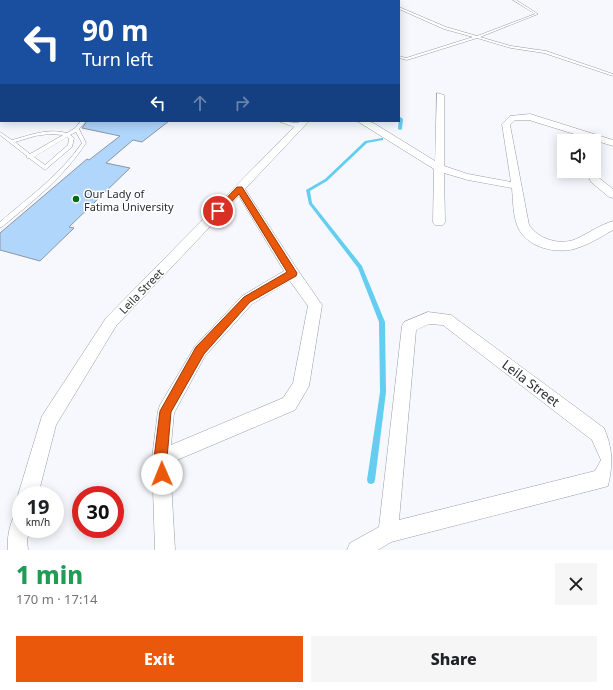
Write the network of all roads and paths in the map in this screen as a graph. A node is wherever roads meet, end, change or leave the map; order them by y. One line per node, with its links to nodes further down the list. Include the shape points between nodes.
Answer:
1 (514, 0): 3 (lane, via 537,14)
2 (400, 8): 3 (lane, via 445,28)
3 (477, 38): 4 (lane, via 406,59); 5 (lane, via 545,52)
4 (400, 57)
5 (613, 75)
6 (440, 95): 19 (street)
7 (83, 122): 11 (lane)
8 (289, 122): 10 (street)
9 (364, 122): 19 (street, via 377,127 416,155)
10 (303, 124): 22 (street, Leila Street)
11 (77, 129): 13 (lane); 25 (lane, via 84,143 76,156)
12 (0, 133): 16 (lane)
13 (67, 134): 16 (lane, via 46,133); 18 (lane); 18 (lane, via 72,138 70,146 45,168)
14 (570, 134): 21 (street, via 530,117 513,118 506,124)
15 (601, 141): 17 (street)
16 (11, 142): 18 (lane)
17 (613, 143)
18 (29, 156)
19 (440, 168): 21 (street, via 460,176); 24 (street)
20 (594, 178): 23 (street)
21 (517, 186): 26 (street, via 523,225 529,235 541,243 576,244)
22 (240, 188): 27 (street); 29 (street, Leila Street, via 111,322 48,422)
23 (613, 195)
24 (439, 222)
25 (0, 225)
26 (613, 225)
27 (292, 273): 28 (street, via 247,300 200,351 166,411); 28 (street, via 315,305 300,386 289,404)
28 (161, 458): 33 (street)
29 (30, 486)
30 (388, 533): 30 (street, Leila Street, via 601,478 610,460 598,434 446,319 428,318 409,326); 34 (street, Leila Street)
31 (17, 538): 32 (street)
32 (18, 550)
33 (165, 550)
34 (356, 550)

